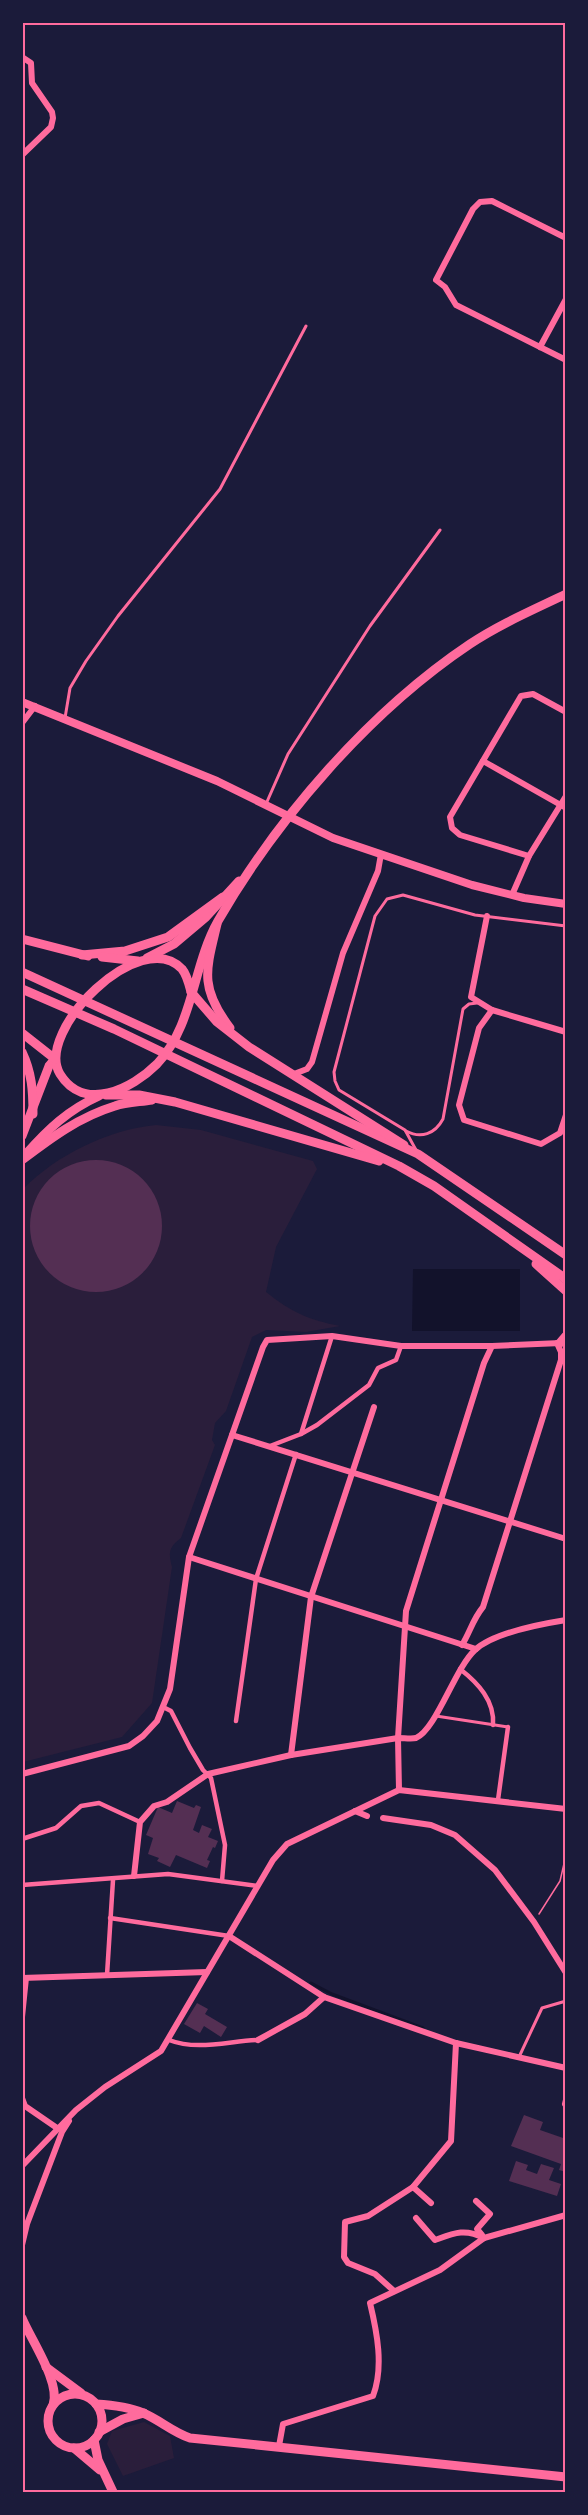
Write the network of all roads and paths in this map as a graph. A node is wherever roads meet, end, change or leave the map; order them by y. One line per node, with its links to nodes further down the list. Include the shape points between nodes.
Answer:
1 (22, 57): 2 (street, via 31,63 32,83 53,118 51,127)
2 (22, 154)
3 (566, 238): 6 (street, via 492,201 480,202 436,280 456,305)
4 (566, 299): 6 (street)
5 (306, 326): 13 (lane, via 220,489 86,661 70,688)
6 (540, 347): 7 (street)
7 (566, 360)
8 (440, 530): 17 (lane, via 370,626 288,754)
9 (566, 594): 21 (main road, via 504,624 409,689 376,719 305,799)
10 (22, 702): 11 (street)
11 (35, 706): 13 (street); 14 (street)
12 (566, 712): 15 (street, via 533,694 521,696)
13 (65, 718): 17 (street)
14 (22, 723)
15 (483, 761): 18 (street); 20 (street, via 450,817 452,828 460,835)
16 (566, 796): 18 (street)
17 (266, 805): 19 (street, via 333,838)
18 (563, 807): 20 (street)
19 (381, 854): 22 (street); 41 (street, via 378,871 343,953 312,1062 307,1069)
20 (529, 856): 22 (street)
21 (251, 868): 23 (main road); 26 (main road)
22 (512, 895): 24 (street)
23 (223, 897): 29 (main road, via 168,937 125,951); 30 (main road, via 182,937)
24 (566, 904)
25 (487, 916): 27 (lane); 34 (street, via 471,997); 44 (lane, via 403,895 382,904 375,916 334,1072 339,1090)
26 (217, 924): 33 (main road); 38 (main road, via 207,966 210,997)
27 (566, 926)
28 (22, 939): 29 (main road)
29 (82, 955): 30 (main road)
30 (141, 961): 33 (main road, via 161,959 175,963 184,971); 40 (main road, via 116,973 92,993 61,1035)
31 (22, 972): 50 (main road)
32 (22, 989): 52 (main road)
33 (191, 992): 38 (main road, via 217,1022); 42 (main road, via 182,1024 157,1064 129,1085)
34 (477, 1003): 35 (street); 48 (lane, via 464,1010 439,1127 415,1136)
35 (492, 1010): 36 (street); 47 (street, via 479,1028 459,1105 464,1119 541,1144 560,1133)
36 (566, 1032)
37 (22, 1033): 40 (main road)
38 (237, 1037): 41 (main road)
39 (22, 1052): 46 (main road, via 30,1068)
40 (55, 1059): 42 (main road, via 69,1083 80,1090); 46 (main road)
41 (294, 1074): 45 (main road)
42 (104, 1095): 43 (main road); 51 (main road, via 50,1126)
43 (160, 1099): 51 (main road, via 116,1105 87,1117); 52 (main road)
44 (354, 1100): 45 (lane); 48 (lane)
45 (337, 1101): 50 (main road)
46 (33, 1114): 49 (main road)
47 (566, 1115)
48 (405, 1130): 50 (lane)
49 (22, 1136)
50 (418, 1154): 54 (main road)
51 (22, 1159)
52 (399, 1166): 53 (main road)
53 (522, 1249): 55 (main road); 56 (main road)
54 (566, 1255)
55 (566, 1280)
56 (566, 1292)
57 (332, 1336): 59 (street); 64 (street); 65 (street, via 267,1340)
58 (562, 1341): 60 (street); 62 (street)
59 (401, 1346): 60 (street); 64 (street, via 396,1360 378,1368 369,1385)
60 (492, 1346): 69 (street)
61 (566, 1354): 62 (street)
62 (561, 1360): 70 (street)
63 (375, 1407): 68 (street)
64 (300, 1434): 66 (street)
65 (232, 1435): 66 (street); 72 (street)
66 (270, 1446): 67 (street)
67 (296, 1454): 68 (street); 73 (street)
68 (354, 1472): 69 (street); 74 (street)
69 (442, 1499): 70 (street); 76 (street)
70 (510, 1521): 71 (street); 77 (street, via 483,1607)
71 (566, 1539)
72 (189, 1557): 73 (street); 80 (street, via 170,1689)
73 (256, 1579): 74 (street); 82 (street)
74 (311, 1597): 76 (street); 86 (street)
75 (566, 1620): 78 (street, via 526,1627)
76 (404, 1625): 77 (street); 85 (street)
77 (462, 1645): 78 (street)
78 (476, 1649): 79 (street)
79 (460, 1669): 81 (street); 83 (street, via 485,1694)
80 (163, 1707): 87 (street, via 171,1711); 88 (street, via 157,1721 129,1746)
81 (435, 1716): 83 (lane); 85 (street, via 415,1738)
82 (236, 1721)
83 (493, 1725): 84 (lane)
84 (508, 1727): 90 (street)
85 (398, 1737): 86 (street); 89 (street)
86 (291, 1755): 87 (street)
87 (208, 1773): 95 (street, via 167,1802 154,1806); 100 (street, via 225,1845)
88 (22, 1774)
89 (399, 1790): 90 (street); 92 (street)
90 (498, 1800): 91 (street)
91 (566, 1809)
92 (355, 1811): 93 (street); 102 (street, via 287,1844)
93 (367, 1816)
94 (383, 1818): 104 (street, via 431,1825 455,1835 495,1870)
95 (140, 1822): 96 (street, via 99,1803 81,1806 56,1828); 98 (street)
96 (22, 1839)
97 (566, 1855): 104 (path, via 560,1881)
98 (134, 1876): 99 (street); 100 (street, via 168,1874)
99 (112, 1880): 101 (street); 103 (street)
100 (222, 1881): 102 (street)
101 (22, 1885)
102 (258, 1886): 105 (street)
103 (110, 1918): 105 (street); 108 (street)
104 (534, 1922): 107 (street)
105 (228, 1937): 106 (street); 110 (street)
106 (207, 1972): 108 (street); 113 (street)
107 (566, 1973)
108 (107, 1975): 109 (street)
109 (24, 1978): 112 (street)
110 (324, 1997): 114 (street, via 305,2014); 115 (street)
111 (566, 2001): 116 (lane, via 542,2008)
112 (22, 2017)
113 (169, 2040): 114 (street, via 198,2046); 120 (street, via 161,2051)
114 (258, 2040)
115 (456, 2043): 116 (street); 124 (street, via 451,2142)
116 (519, 2059): 117 (street)
117 (566, 2068)
118 (22, 2098): 122 (street, via 25,2106)
119 (565, 2102): 121 (street)
120 (76, 2110): 122 (street); 130 (street, via 62,2132)
121 (566, 2110)
122 (57, 2128): 123 (street)
123 (22, 2166)
124 (413, 2187): 126 (street); 131 (street, via 368,2216 345,2222 344,2257 348,2263 375,2274)
125 (476, 2201): 129 (street, via 490,2214 477,2229)
126 (430, 2203)
127 (566, 2215): 129 (street)
128 (416, 2218): 129 (street, via 435,2240 462,2230)
129 (484, 2238): 131 (street, via 440,2270)
130 (22, 2245)
131 (394, 2291): 140 (street, via 370,2303 378,2335 378,2384 373,2396 283,2424)
132 (22, 2318): 133 (main road)
133 (25, 2326): 134 (main road)
134 (46, 2367): 135 (main road); 137 (main road, via 54,2390)
135 (82, 2395): 136 (main road); 137 (main road, via 66,2395)
136 (96, 2404): 138 (main road); 139 (main road, via 102,2418)
137 (52, 2405): 141 (main road, via 49,2429 59,2442)
138 (144, 2413): 139 (main road, via 123,2418); 140 (main road, via 176,2434 190,2438)
139 (97, 2436): 141 (main road); 142 (main road)
140 (279, 2446): 143 (main road)
141 (74, 2448): 142 (main road)
142 (103, 2473): 144 (main road)
143 (566, 2476)
144 (113, 2493)

